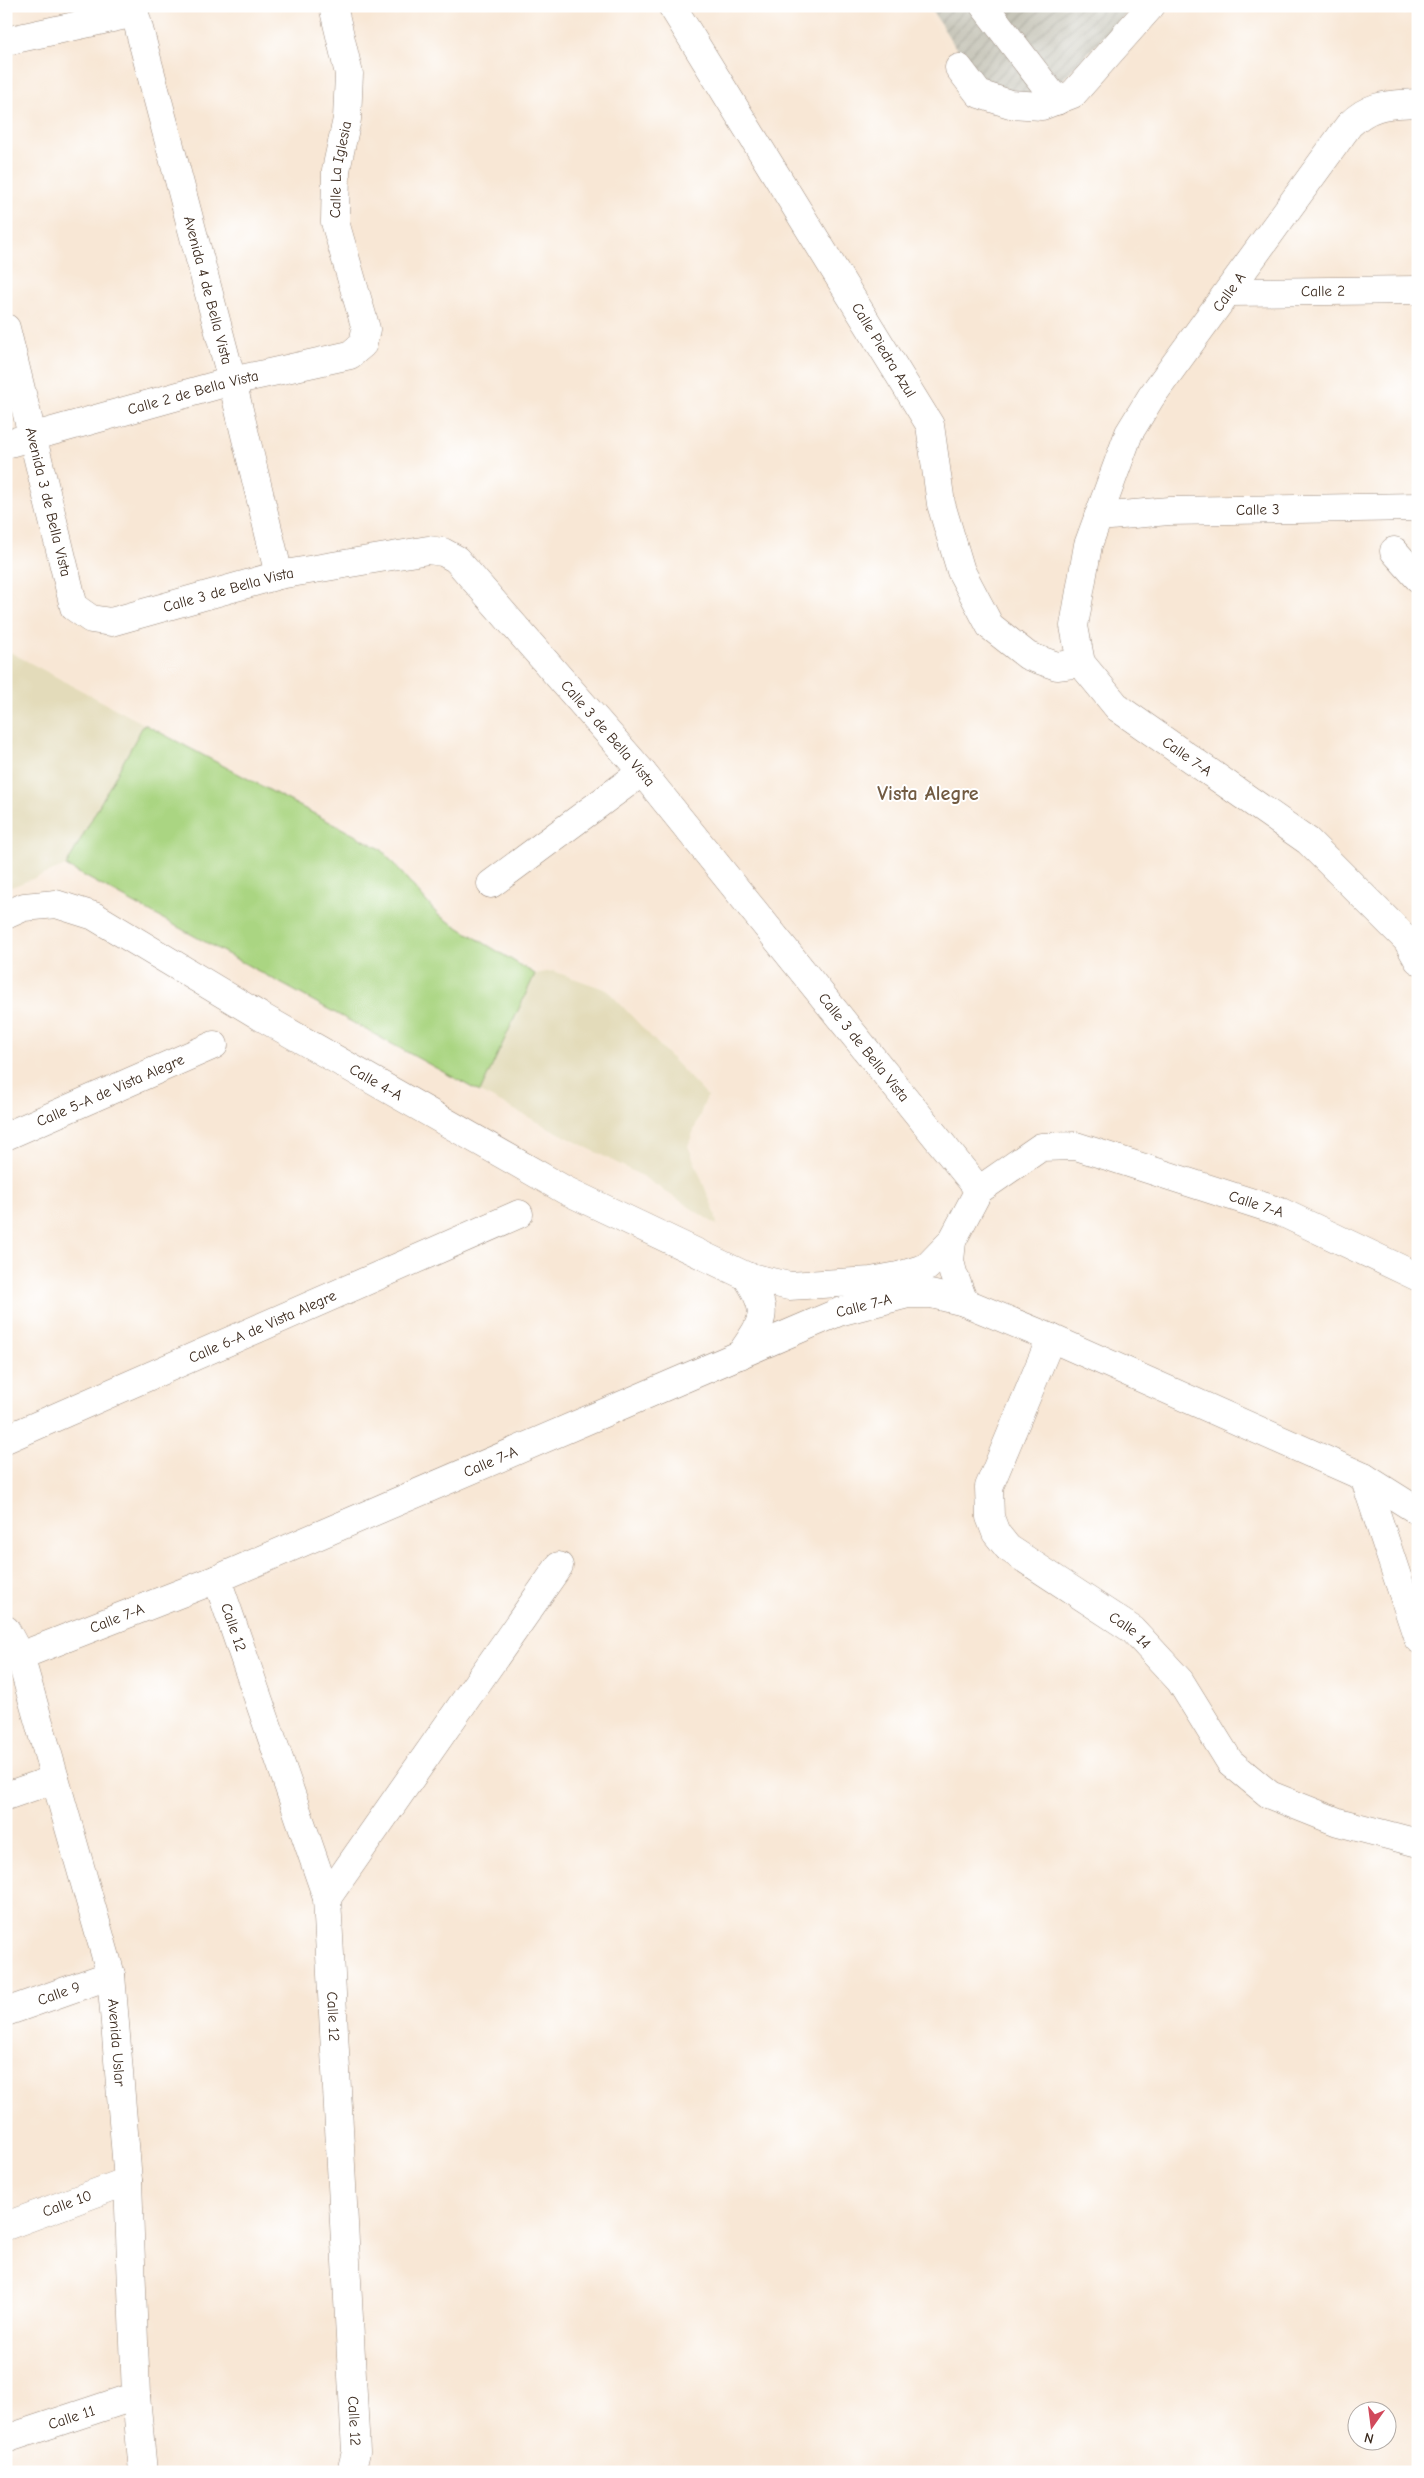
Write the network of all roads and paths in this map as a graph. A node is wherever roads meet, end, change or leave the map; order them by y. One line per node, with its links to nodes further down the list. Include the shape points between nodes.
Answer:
1 (333, 6): 13 (street, Calle La Iglesia, via 349,74 347,119 336,170 335,222)
2 (672, 6): 22 (street, Calle Piedra Azul, via 930,426 941,504 958,561 990,626 1028,656 1057,666)
3 (984, 6): 8 (street)
4 (1151, 6): 8 (street, via 1073,94)
5 (134, 10): 6 (street); 14 (street, Avenida 4 de Bella Vista)
6 (6, 41)
7 (958, 68): 8 (street, via 979,94 1002,102 1042,106)
8 (1057, 102)
9 (1418, 104): 11 (street, Calle A, via 1381,105 1362,112 1349,125)
10 (1418, 290): 11 (street, Calle 2)
11 (1229, 292): 17 (street, Calle A, via 1129,432)
12 (6, 328): 15 (street, Avenida 3 de Bella Vista)
13 (366, 329): 14 (street, Calle 2 de Bella Vista, via 362,344 350,355)
14 (232, 381): 15 (street, Calle 2 de Bella Vista); 19 (street, Avenida 4 de Bella Vista)
15 (19, 441): 21 (street, Avenida 3 de Bella Vista, via 74,607 91,619)
16 (1417, 500): 17 (street, Calle 3, via 1166,493)
17 (1100, 508): 22 (street, Calle 7-A, via 1088,545 1074,626)
18 (1394, 551): 20 (street)
19 (279, 575): 21 (street, Calle 3 de Bella Vista); 23 (street, Calle 3 de Bella Vista, via 428,550 443,552 456,559)
20 (1418, 578)
21 (111, 622)
22 (1081, 663): 26 (street, Calle 7-A, via 1118,708 1308,841 1407,940)
23 (642, 772): 24 (street); 29 (street, Calle 3 de Bella Vista)
24 (491, 884)
25 (6, 915): 32 (street, Calle 4-A, via 24,907 56,904 94,916 260,1016 565,1190)
26 (1418, 960)
27 (214, 1045): 28 (street, Calle 5-A de Vista Alegre)
28 (6, 1136)
29 (979, 1190): 31 (street, Calle 7-A); 33 (street, Calle 7-A, via 1041,1147 1076,1146 1281,1212)
30 (519, 1214): 37 (street, Calle 6-A de Vista Alegre)
31 (952, 1241): 32 (street, Calle 7-A, via 927,1267 871,1281 789,1286); 34 (street, Calle 7-A, via 950,1261)
32 (746, 1276): 36 (street, via 761,1299 762,1314 756,1331)
33 (1418, 1277)
34 (964, 1302): 35 (street, Calle 7-A); 36 (street, Calle 7-A, via 931,1294 908,1294 839,1312)
35 (1051, 1338): 38 (street, Calle 7-A); 47 (street, Calle 14, via 989,1488 990,1516 996,1533 1008,1548 1133,1630 1180,1681 1230,1762 1270,1795 1338,1822)
36 (740, 1354): 41 (street, Calle 7-A)
37 (6, 1439)
38 (1364, 1477): 39 (street, Calle 7-A); 43 (street)
39 (1418, 1511)
40 (559, 1566): 48 (street)
41 (217, 1579): 44 (street, Calle 7-A); 48 (street, Calle 12)
42 (6, 1630): 44 (street, Avenida Uslar)
43 (1418, 1638)
44 (20, 1656): 45 (street, Avenida Uslar)
45 (55, 1779): 46 (street); 49 (street, Avenida Uslar)
46 (6, 1796)
47 (1418, 1842)
48 (327, 1898): 56 (street, Calle 12, via 356,2452)
49 (112, 1975): 50 (street, Calle 9); 51 (street, Avenida Uslar)
50 (6, 2012)
51 (128, 2181): 52 (street, Calle 10); 53 (street, Avenida Uslar)
52 (6, 2226)
53 (136, 2396): 54 (street, Calle 11); 55 (street, Avenida Uslar)
54 (6, 2439)
55 (143, 2472)
56 (351, 2472)

